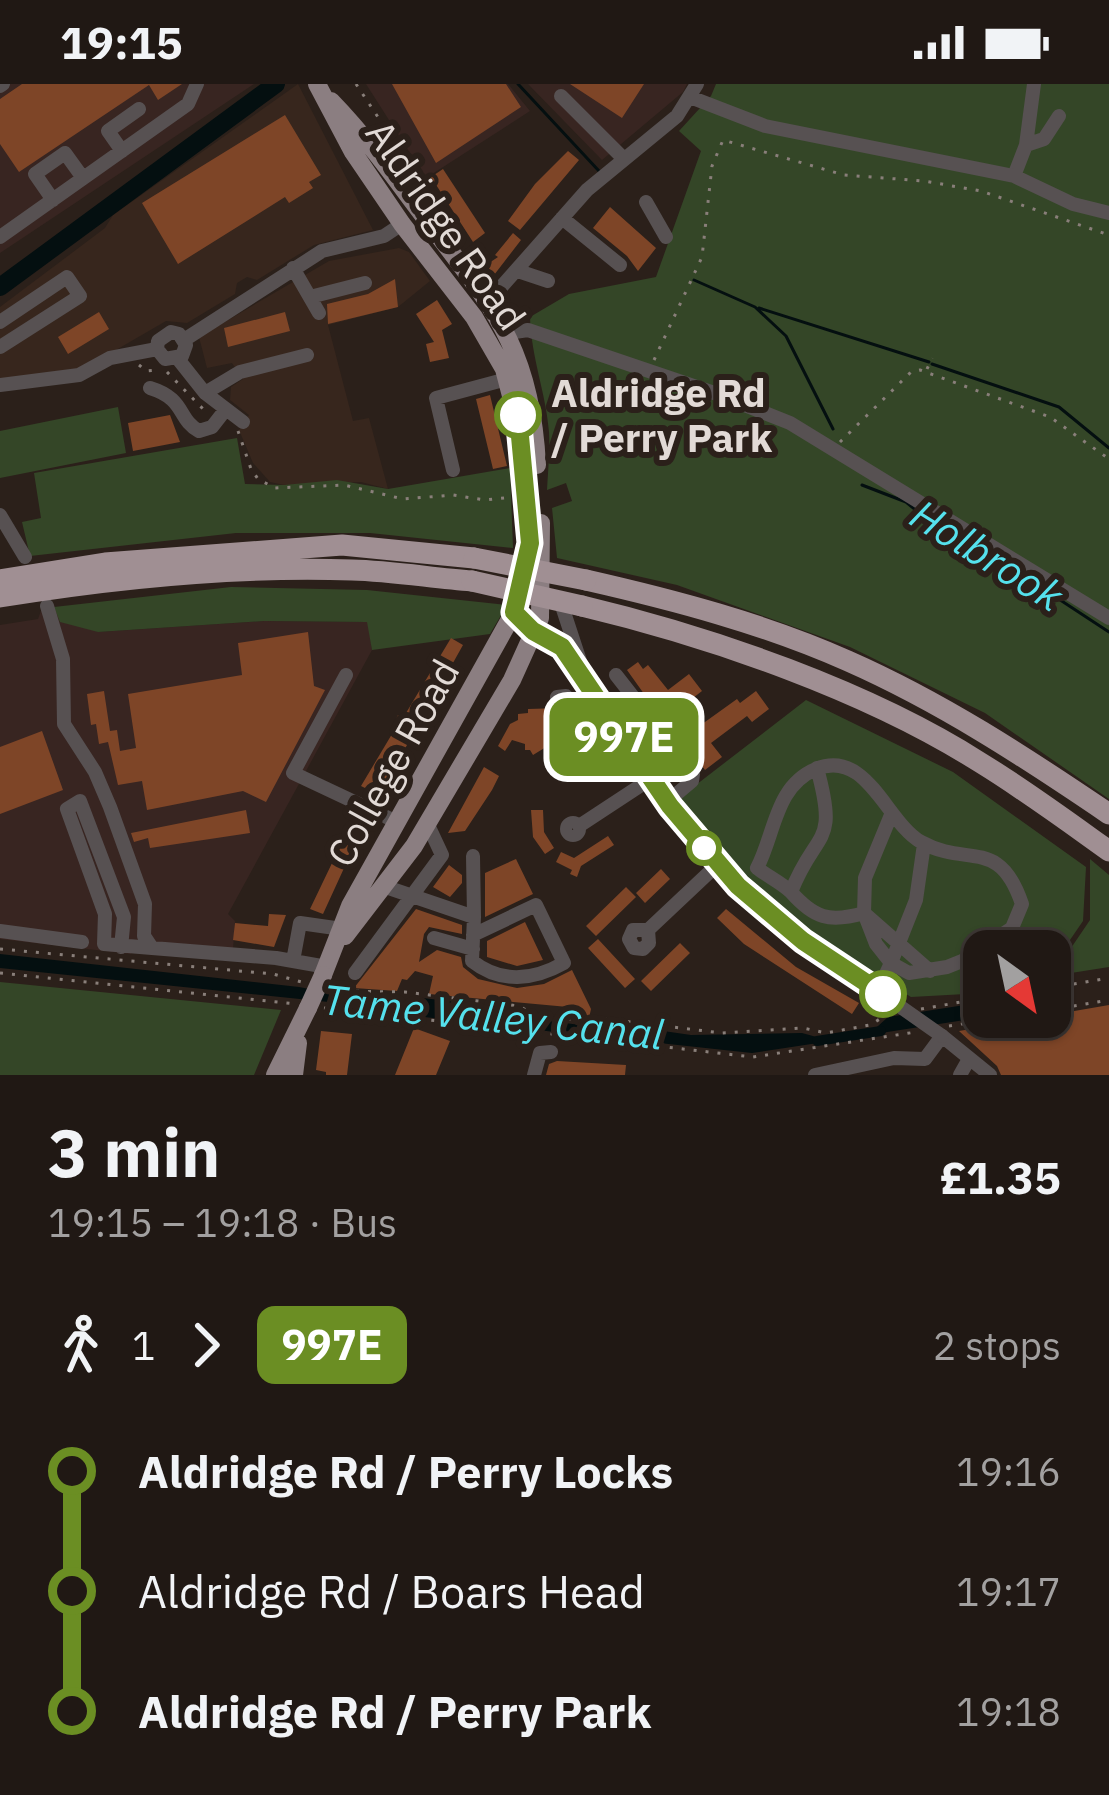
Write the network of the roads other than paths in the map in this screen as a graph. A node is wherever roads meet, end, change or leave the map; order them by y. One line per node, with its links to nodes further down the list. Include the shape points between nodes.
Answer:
1 (210, 84): 4 (street)
2 (1034, 84): 9 (street)
3 (319, 87): 16 (main road, Aldridge Road); 19 (main road, Aldridge Road)
4 (196, 89): 10 (street, via 188,104)
5 (693, 91): 11 (street, via 677,116); 12 (street, via 765,126)
6 (561, 96): 11 (street)
7 (139, 110): 10 (street, via 108,131)
8 (1059, 116): 9 (street, via 1044,140)
9 (1026, 144): 12 (street)
10 (122, 151): 13 (street)
11 (624, 159): 18 (street)
12 (1014, 176): 17 (street)
13 (83, 178): 14 (street); 14 (street, via 65,153 35,174)
14 (53, 200): 20 (street)
15 (646, 202): 21 (street)
16 (428, 207): 19 (main road); 28 (main road, Aldridge Road)
17 (1109, 213)
18 (562, 218): 22 (street); 24 (street)
19 (402, 224): 23 (street); 31 (main road, Aldridge Road)
20 (0, 237)
21 (666, 237)
22 (620, 265)
23 (293, 268): 27 (street); 32 (street)
24 (515, 275): 25 (street); 28 (street); 31 (street)
25 (548, 281)
26 (365, 283): 27 (street)
27 (310, 297): 29 (street)
28 (488, 302): 31 (main road, via 484,310)
29 (319, 313)
30 (0, 322): 33 (street, via 67,277 80,296)
31 (502, 336): 37 (main road, Aldridge Road); 45 (main road, Aldridge Road, via 535,425); 52 (street, via 528,330 762,411)
32 (184, 340): 34 (street, via 164,335); 36 (street)
33 (0, 347)
34 (157, 349): 36 (street); 38 (street, via 132,351 80,375)
35 (307, 355): 40 (street, via 240,372)
36 (178, 359): 40 (street)
37 (507, 379): 43 (street, via 436,398); 51 (main road, Aldridge Road, via 523,438 530,543)
38 (0, 385)
39 (150, 388): 41 (street, via 177,401 194,429)
40 (205, 393): 41 (street)
41 (221, 415): 42 (street)
42 (240, 428)
43 (453, 470)
44 (0, 515): 46 (street)
45 (542, 544): 53 (main road, Aldridge Road); 54 (street, Aldridge Road)
46 (25, 557)
47 (473, 570): 48 (highway, via 342,545 105,562); 49 (highway, via 212,572); 68 (highway, bridge, via 586,580 670,599 845,660 1013,749); 74 (highway, bridge, via 835,688 979,761)
48 (0, 580)
49 (0, 597)
50 (47, 606): 90 (street, via 63,659 64,724 110,808 145,904)
51 (514, 612): 53 (street, Aldridge Road); 66 (main road, College Road)
52 (1109, 618)
53 (537, 624): 54 (street, Aldridge Road, via 556,624); 57 (street, Aldridge Road); 60 (main road, College Road)
54 (578, 653): 57 (street, Aldridge Road)
55 (346, 674): 69 (street, via 293,773)
56 (616, 675): 62 (street)
57 (590, 684): 59 (street); 63 (street, Aldridge Road)
58 (556, 697): 59 (street)
59 (573, 704): 61 (street)
60 (488, 721): 66 (main road, via 473,711); 71 (main road, College Road, via 480,747)
61 (596, 737)
62 (662, 740): 63 (street); 67 (street, via 693,774)
63 (639, 759): 65 (street, Aldridge Road)
64 (817, 768): 70 (street, via 857,772); 78 (street, via 826,831); 78 (street, via 777,808 757,868)
65 (652, 778): 67 (street, Aldridge Road); 72 (street)
66 (419, 786): 69 (main road, College Road)
67 (667, 802): 76 (street, Aldridge Road)
68 (1109, 814)
69 (397, 822): 82 (main road, College Road)
70 (892, 822): 73 (street); 80 (street, via 865,878)
71 (428, 825): 77 (main road, College Road); 79 (street, via 442,854)
72 (579, 826)
73 (924, 844): 88 (street, via 921,882); 93 (street, via 993,860 1022,904 1001,938)
74 (1109, 851)
75 (473, 856): 81 (street)
76 (717, 865): 83 (street); 96 (street, Aldridge Road, via 803,941)
77 (383, 886): 79 (street); 95 (main road, College Road)
78 (791, 892): 80 (street, via 804,909 834,919)
79 (409, 895): 81 (street); 94 (street)
80 (864, 913): 88 (street); 92 (street)
81 (474, 917): 87 (street)
82 (342, 929): 91 (street, via 300,922); 95 (main road, College Road)
83 (648, 930)
84 (0, 931): 86 (street)
85 (434, 938): 87 (street)
86 (82, 942)
87 (473, 942): 87 (street, via 472,961 485,971 532,979 564,963 536,905)
88 (899, 942): 92 (street); 93 (street)
89 (121, 947): 89 (street, via 104,944 105,914 67,809 80,801 124,917); 90 (street)
90 (152, 949): 91 (street)
91 (293, 961): 95 (street)
92 (891, 963): 93 (street, via 909,973); 96 (street)
93 (930, 971)
94 (356, 973)
95 (326, 974): 97 (main road, bridge)
96 (878, 991): 98 (street, Aldridge Road, bridge)
97 (307, 1010): 101 (main road); 102 (main road)
98 (939, 1033): 100 (street, Aldridge Road); 104 (street, via 925,1059)
99 (550, 1052): 103 (street, via 540,1053)
100 (969, 1059): 105 (street); 106 (street, Aldridge Road)
101 (275, 1075)
102 (290, 1075)
103 (534, 1075)
104 (815, 1075)
105 (960, 1075)
106 (991, 1075)

